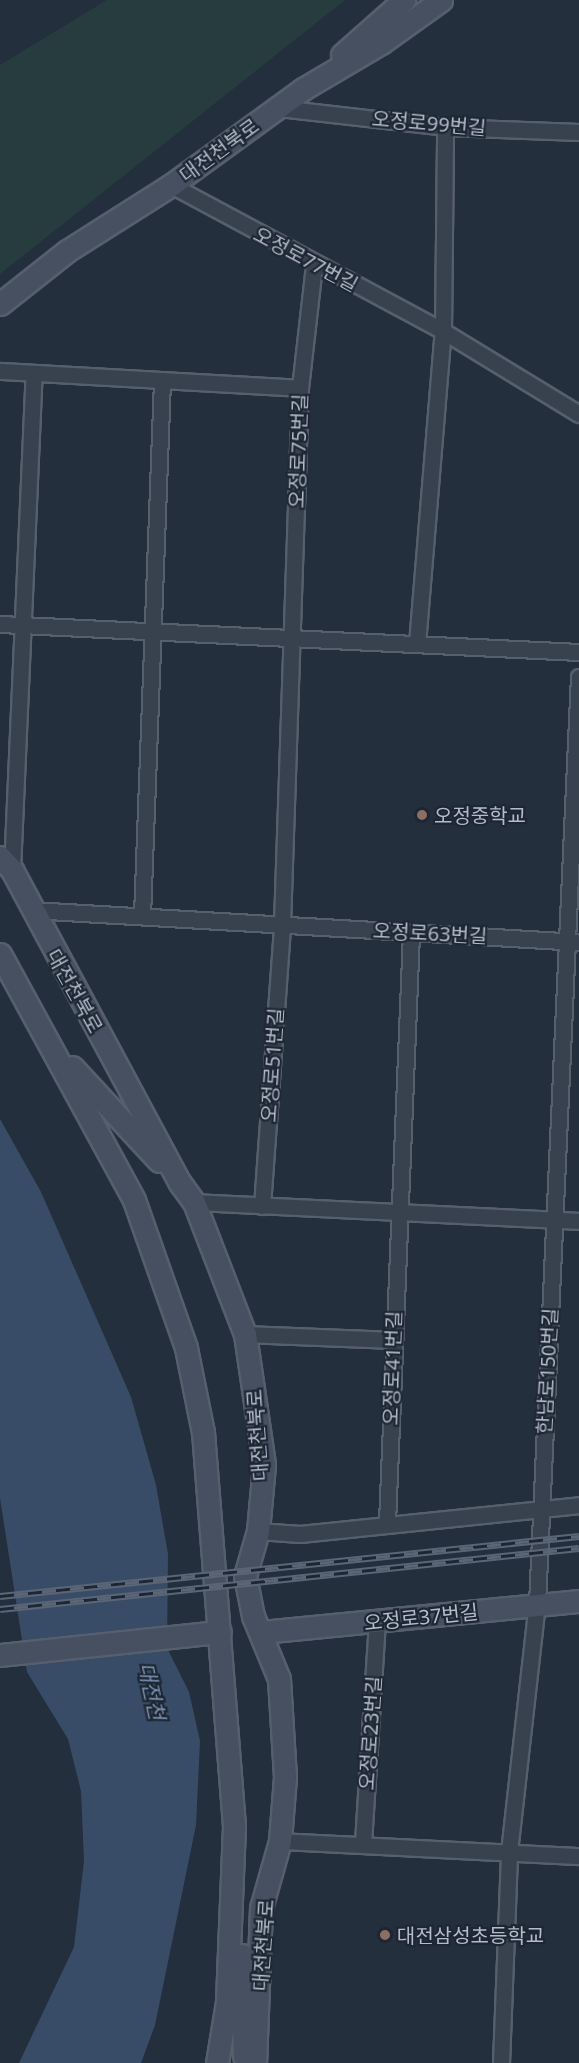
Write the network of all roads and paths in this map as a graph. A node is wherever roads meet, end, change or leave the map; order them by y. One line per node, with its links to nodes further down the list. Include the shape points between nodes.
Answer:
1 (405, 0): 5 (main road)
2 (420, 0): 4 (main road)
3 (441, 0): 4 (main road, 대전천북로)
4 (381, 43): 5 (main road, 대전천북로)
5 (303, 90): 6 (main road, 대전천북로)
6 (279, 108): 7 (street, 오정로99번길); 9 (main road, 대전천북로)
7 (445, 126): 8 (street, 오정로99번길); 12 (street)
8 (579, 132)
9 (171, 185): 10 (street, 오정로77번길); 11 (main road, 대전천북로, via 67,251)
10 (314, 265): 12 (street, 오정로77번길); 16 (street, 오정로75번길)
11 (0, 304)
12 (443, 331): 17 (street, 오정로77번길); 22 (street)
13 (0, 371): 14 (street)
14 (34, 373): 15 (street); 19 (street)
15 (162, 380): 16 (street); 20 (street)
16 (300, 388): 21 (street, 오정로75번길)
17 (579, 414)
18 (0, 624): 19 (street)
19 (21, 625): 20 (street); 25 (street)
20 (151, 631): 21 (street); 27 (street)
21 (291, 638): 22 (street); 28 (street)
22 (417, 644): 23 (street)
23 (579, 652)
24 (579, 677): 30 (street, 한남로150번길)
25 (6, 863): 26 (main road, 대전천북로)
26 (30, 910): 27 (street, 오정로63번길); 33 (main road, 대전천북로)
27 (141, 916): 28 (street, 오정로63번길)
28 (282, 924): 29 (street, 오정로63번길); 35 (street, 오정로51번길)
29 (411, 932): 30 (street, 오정로63번길); 36 (street)
30 (573, 941): 37 (street, 한남로150번길)
31 (0, 954): 32 (main road)
32 (52, 1045): 33 (main road); 48 (main road, via 134,1200 186,1348 203,1432)
33 (180, 1183): 34 (main road, 대전천북로)
34 (194, 1202): 35 (street); 39 (main road, 대전천북로)
35 (262, 1206): 36 (street)
36 (401, 1213): 37 (street); 40 (street, 오정로41번길)
37 (554, 1220): 38 (street); 42 (street, 한남로150번길)
38 (579, 1221)
39 (245, 1334): 40 (street); 44 (main road, 대전천북로, via 264,1465)
40 (393, 1340): 43 (street, 오정로41번길)
41 (579, 1505): 42 (street)
42 (541, 1509): 43 (street); 46 (street, 한남로150번길)
43 (387, 1523): 44 (street, via 300,1534)
44 (258, 1531): 49 (main road, 대전천북로, via 245,1576 253,1616)
45 (579, 1601): 46 (main road, 오정로37번길)
46 (537, 1604): 47 (main road, 오정로37번길); 54 (street, 한남로150번길)
47 (377, 1623): 49 (main road, 오정로37번길); 53 (street, 오정로23번길)
48 (220, 1632): 50 (main road); 51 (main road)
49 (262, 1632): 52 (main road, 대전천북로, via 279,1679 285,1777)
50 (0, 1655)
51 (229, 1734): 56 (main road, via 233,1837 227,2002); 57 (main road, via 242,1812)
52 (280, 1841): 53 (street); 58 (main road, 대전천북로, via 261,1908)
53 (363, 1844): 54 (street)
54 (509, 1852): 55 (street); 59 (street, 한남로150번길)
55 (579, 1856)
56 (217, 2063)
57 (244, 2063)
58 (255, 2063)
59 (501, 2063)

